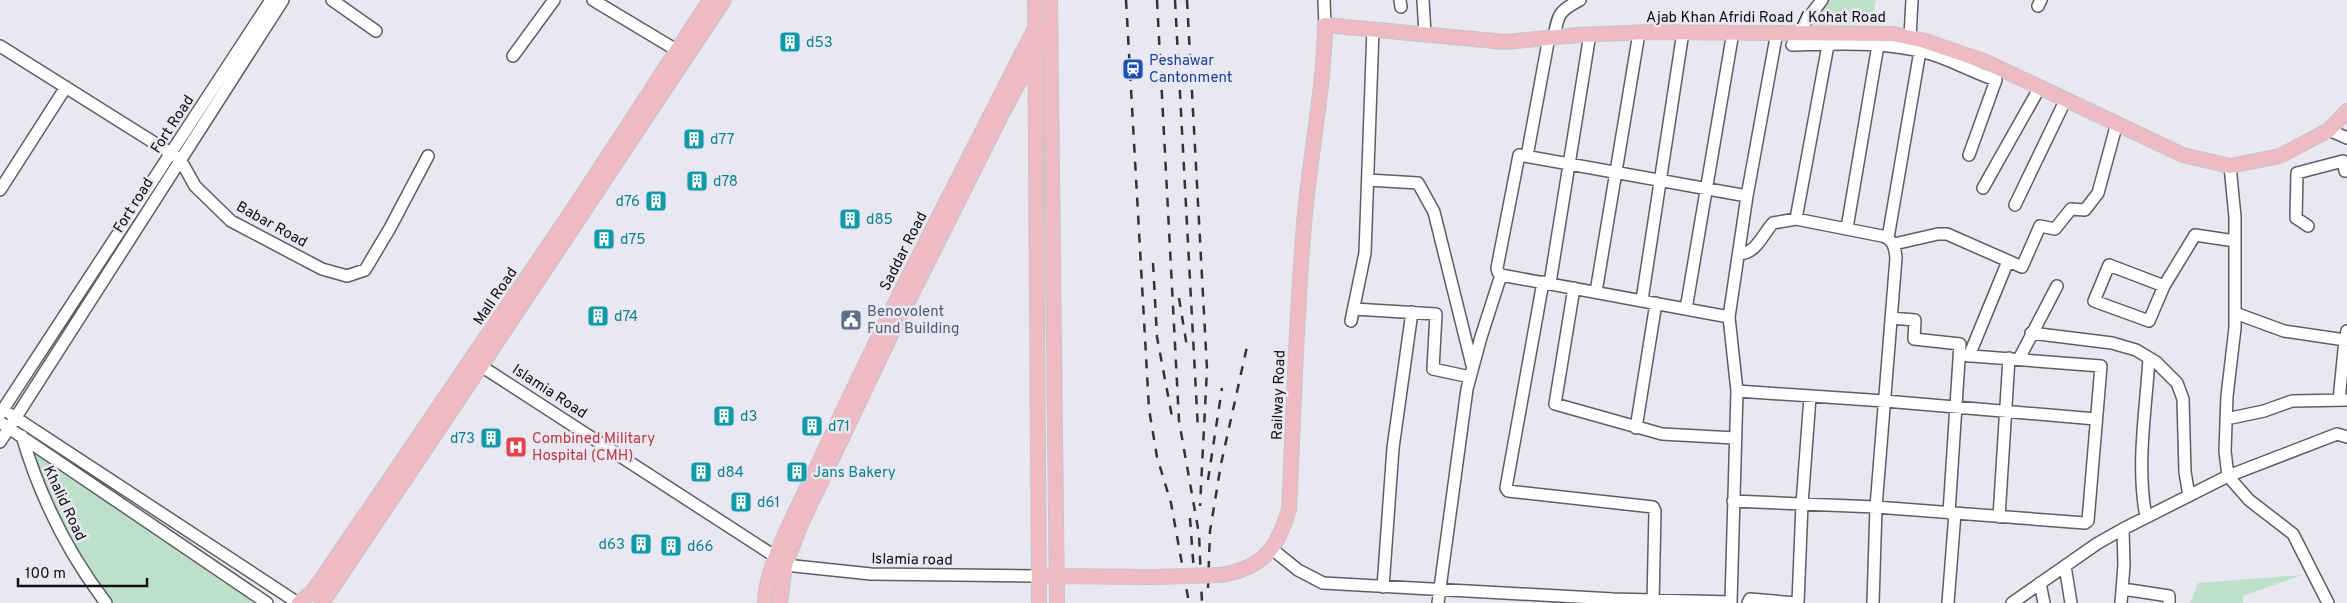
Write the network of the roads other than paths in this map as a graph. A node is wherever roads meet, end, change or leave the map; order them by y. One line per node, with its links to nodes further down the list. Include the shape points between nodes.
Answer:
1 (271, 0): 45 (street, Fort Road)
2 (283, 0): 45 (street, Fort road)
3 (332, 0): 19 (street)
4 (554, 0): 35 (street)
5 (593, 0): 32 (street)
6 (710, 0): 32 (main road, Mall Road)
7 (724, 0): 59 (main road, Mall Road)
8 (1035, 0): 17 (main road, Saddar Road)
9 (1050, 0): 17 (main road, Saddar Road)
10 (1324, 0): 16 (street, Railway Road)
11 (1423, 0): 24 (street)
12 (1580, 0): 15 (street)
13 (1822, 0): 28 (street)
14 (1912, 0): 27 (street)
15 (1566, 4): 26 (street, via 1557,17)
16 (1324, 25): 18 (main road, Ajab Khan Afridi Road / Kohat Road); 112 (main road, Railway Road, via 1324,53 1305,212 1296,325 1289,509 1282,533)
17 (1042, 27): 33 (main road, Saddar Road); 40 (main road, Saddar Road); 116 (main road, Saddar Road)
18 (1374, 29): 24 (main road, Ajab Khan Afridi Road / Kohat Road); 52 (street)
19 (376, 31)
20 (1683, 32): 21 (main road, Ajab Khan Afridi Road / Kohat Road); 23 (main road, Ajab Khan Afridi Road / Kohat Road); 53 (street)
21 (1733, 32): 22 (main road, Ajab Khan Afridi Road / Kohat Road); 55 (street)
22 (1777, 32): 28 (main road, Ajab Khan Afridi Road / Kohat Road); 57 (street)
23 (1639, 33): 25 (main road, Ajab Khan Afridi Road / Kohat Road); 51 (street)
24 (1425, 34): 26 (main road, Ajab Khan Afridi Road / Kohat Road, via 1505,42)
25 (1590, 34): 26 (main road, Ajab Khan Afridi Road / Kohat Road); 48 (street)
26 (1551, 37): 47 (street)
27 (1910, 38): 28 (main road, Ajab Khan Afridi Road / Kohat Road, via 1893,34); 37 (main road, Ajab Khan Afridi Road / Kohat Road, via 1984,61)
28 (1794, 39): 29 (street)
29 (1828, 45): 30 (street); 60 (street)
30 (1878, 45): 34 (street); 62 (street)
31 (0, 46): 36 (street, Babar Road)
32 (678, 50): 59 (main road, Mall Road)
33 (1036, 50): 40 (main road, Saddar Road); 115 (main road, Saddar Road)
34 (1920, 52): 44 (street, via 1996,80); 63 (street)
35 (513, 56)
36 (66, 87): 45 (street, Babar Road); 56 (street)
37 (2040, 87): 38 (main road, Ajab Khan Afridi Road / Kohat Road); 54 (street)
38 (2066, 99): 41 (main road, Ajab Khan Afridi Road / Kohat Road); 58 (street)
39 (2347, 111): 42 (main road, Ajab Khan Afridi Road / Kohat Road)
40 (998, 112): 113 (main road, Saddar Road, via 867,357)
41 (2116, 123): 49 (main road, Ajab Khan Afridi Road / Kohat Road, via 2183,155); 66 (street, via 2098,193 2085,210 2071,209 2056,229 2040,226 2022,267)
42 (2328, 130): 43 (street); 49 (main road, Ajab Khan Afridi Road / Kohat Road, via 2280,156)
43 (2347, 138)
44 (1969, 155)
45 (175, 156): 46 (street, Babar Road, via 195,186 231,221 322,269 347,276 365,270); 92 (street, Fort Road); 94 (street, Fort road)
46 (428, 156)
47 (1527, 156): 48 (street); 67 (street, via 1519,155 1517,158 1497,268)
48 (1569, 164): 51 (street); 68 (street)
49 (2230, 166): 64 (street)
50 (2347, 171): 61 (street, via 2343,161 2297,173 2296,218)
51 (1616, 172): 53 (street); 72 (street)
52 (1368, 180): 76 (street, via 1364,253 1353,315); 86 (street, via 1418,183 1434,212)
53 (1660, 180): 55 (street); 73 (street)
54 (1983, 188)
55 (1706, 189): 57 (street); 75 (street)
56 (0, 190)
57 (1747, 196): 65 (street)
58 (2015, 205)
59 (576, 214): 85 (main road, Mall Road)
60 (1796, 219): 62 (street); 65 (street, via 1773,223 1754,248)
61 (2308, 226)
62 (1847, 228): 63 (street)
63 (1891, 241): 66 (street, via 1946,234); 79 (street, via 1896,258)
64 (2235, 241): 70 (street, via 2195,235); 77 (street)
65 (1739, 254): 78 (street)
66 (2008, 261): 82 (street)
67 (1501, 275): 68 (street); 86 (street)
68 (1546, 282): 71 (street); 124 (street, via 1506,488 1508,491 1652,507 1655,511)
69 (2057, 286): 80 (street)
70 (2164, 286): 70 (street, via 2109,265 2094,302 2150,321)
71 (1574, 288): 72 (street); 98 (street, via 1556,404)
72 (1596, 292): 73 (street)
73 (1642, 300): 74 (street)
74 (1656, 303): 75 (street); 98 (street)
75 (1686, 309): 78 (street)
76 (1412, 312): 86 (street, via 1436,314 1433,369); 118 (street, via 1393,448)
77 (2235, 313): 81 (street, via 2284,332); 96 (street)
78 (1729, 317): 87 (street)
79 (1891, 318): 82 (street, via 1915,320 1914,339 1960,344); 90 (street)
80 (2032, 333): 83 (street); 84 (street, via 2112,343 2136,350)
81 (2346, 335): 89 (street)
82 (1964, 355): 83 (street); 91 (street)
83 (2014, 358): 93 (street); 95 (street, via 2101,366)
84 (2149, 358): 104 (street, via 2176,383 2183,399 2185,472); 110 (street, via 2141,450 2141,489)
85 (476, 363): 113 (street, Islamia Road); 127 (main road, Mall Road, via 312,592); 128 (main road, Mall Road)
86 (1471, 372): 120 (street, via 1448,515)
87 (1737, 391): 88 (street); 101 (street)
88 (1810, 396): 90 (street); 106 (street)
89 (2343, 400): 96 (street, via 2292,401)
90 (1885, 401): 91 (street); 107 (street)
91 (1956, 407): 93 (street); 108 (street)
92 (1, 411): 94 (street)
93 (2005, 411): 95 (street); 109 (street)
94 (16, 418): 97 (street, Fort road); 127 (street)
95 (2096, 419): 109 (street, via 2088,521)
96 (2226, 419): 103 (street)
97 (5, 425): 99 (street); 102 (street, Fort road)
98 (1636, 428): 101 (street, via 1662,434)
99 (22, 436): 125 (street, Khalid Road, via 39,489 56,524); 126 (street)
100 (2347, 437): 103 (street, via 2337,434)
101 (1735, 438): 105 (street)
102 (0, 442)
103 (2228, 476): 104 (street); 142 (street, via 2249,500 2293,534)
104 (2189, 496): 110 (street)
105 (1732, 501): 106 (street); 124 (street, via 1731,602)
106 (1802, 504): 107 (street); 134 (street)
107 (1876, 507): 108 (street); 135 (street)
108 (1952, 513): 109 (street); 136 (street)
109 (1999, 517)
110 (2146, 517): 111 (street)
111 (2123, 529): 114 (street); 119 (street)
112 (1272, 549): 116 (main road, Railway Road, bridge, via 1260,562 1238,572 1221,575); 118 (street, via 1298,570 1323,584)
113 (781, 561): 115 (street, Islamia road, via 871,574); 129 (main road, Saddar Road, via 765,593); 130 (main road, Saddar Road)
114 (2065, 566): 117 (street); 139 (street)
115 (1040, 576): 116 (main road, Railway Road); 131 (main road, Saddar Road)
116 (1057, 576): 132 (main road, Saddar Road)
117 (2040, 583): 137 (street); 138 (street)
118 (1383, 587): 120 (street)
119 (2124, 589): 140 (street); 141 (street, via 2169,596)
120 (1441, 590): 121 (street); 133 (street)
121 (1494, 598): 122 (street)
122 (1613, 601): 124 (street)
123 (1749, 601): 134 (street)
124 (1653, 602)
125 (106, 603)
126 (268, 603)
127 (298, 603)
128 (322, 603)
129 (765, 603)
130 (780, 603)
131 (1039, 603)
132 (1057, 603)
133 (1438, 603)
134 (1797, 603)
135 (1873, 603)
136 (1948, 603)
137 (2012, 603)
138 (2044, 603)
139 (2071, 603)
140 (2121, 603)
141 (2169, 603)
142 (2328, 603)

